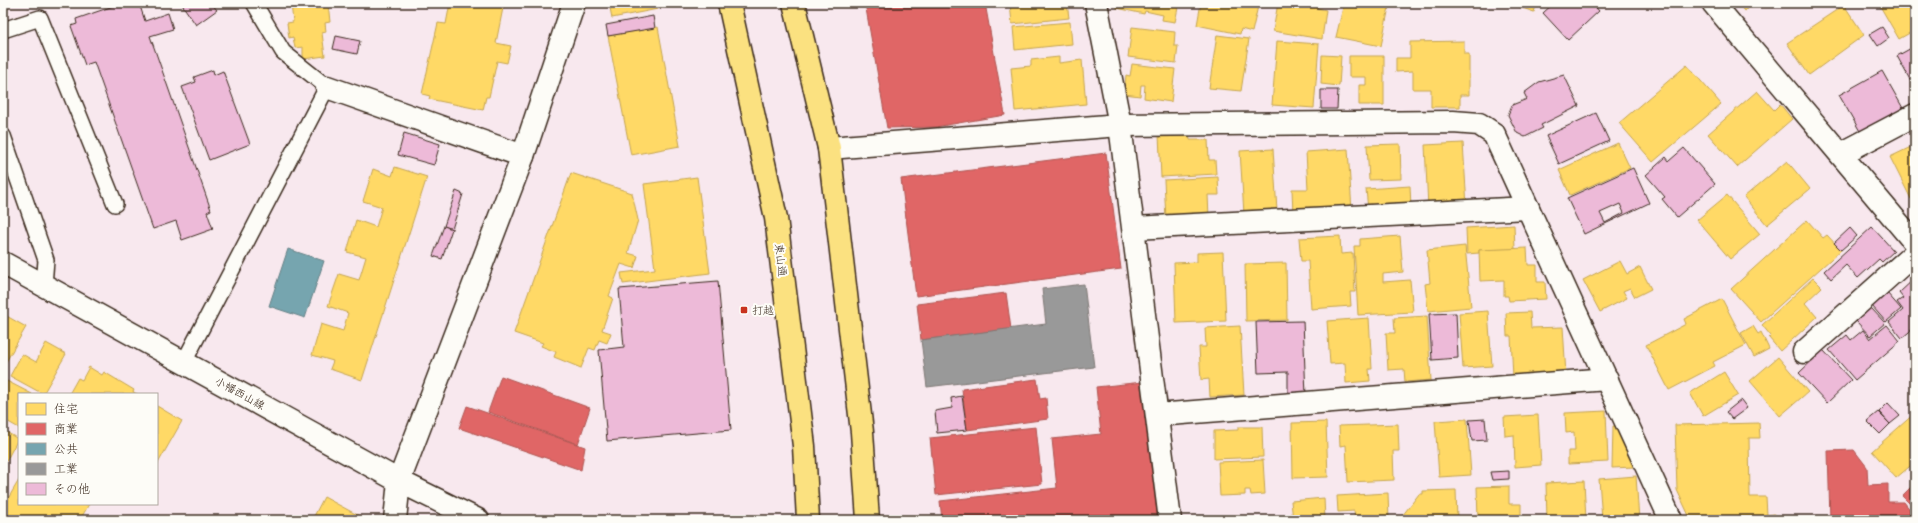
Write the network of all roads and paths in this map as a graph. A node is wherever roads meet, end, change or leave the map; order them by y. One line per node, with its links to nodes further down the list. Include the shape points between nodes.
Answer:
1 (254, 3): 8 (lane, via 283,52)
2 (574, 3): 14 (street)
3 (729, 3): 29 (main road, 東山通, via 776,218 804,446)
4 (794, 3): 12 (main road)
5 (1096, 3): 10 (street)
6 (1713, 3): 13 (street)
7 (3, 30): 15 (lane, via 40,18)
8 (327, 87): 14 (street); 23 (lane)
9 (1915, 115): 13 (street)
10 (1120, 125): 12 (street); 16 (street, via 1453,122 1479,124 1494,134); 17 (street)
11 (3, 136): 21 (lane, via 46,260)
12 (829, 148): 30 (main road, via 862,432)
13 (1840, 154): 18 (street)
14 (523, 156): 26 (street)
15 (115, 204)
16 (1528, 208): 17 (street); 24 (street)
17 (1134, 228): 25 (street)
18 (1915, 243)
19 (1915, 253): 22 (street)
20 (3, 262): 21 (street, 小幡西山線)
21 (44, 285): 23 (street, 小幡西山線)
22 (1804, 352)
23 (184, 362): 26 (street, 小幡西山線)
24 (1607, 379): 25 (street); 32 (street)
25 (1157, 415): 31 (street)
26 (399, 481): 27 (street); 28 (street, 小幡西山線)
27 (395, 520)
28 (478, 520)
29 (808, 520)
30 (868, 520)
31 (1170, 520)
32 (1671, 520)

